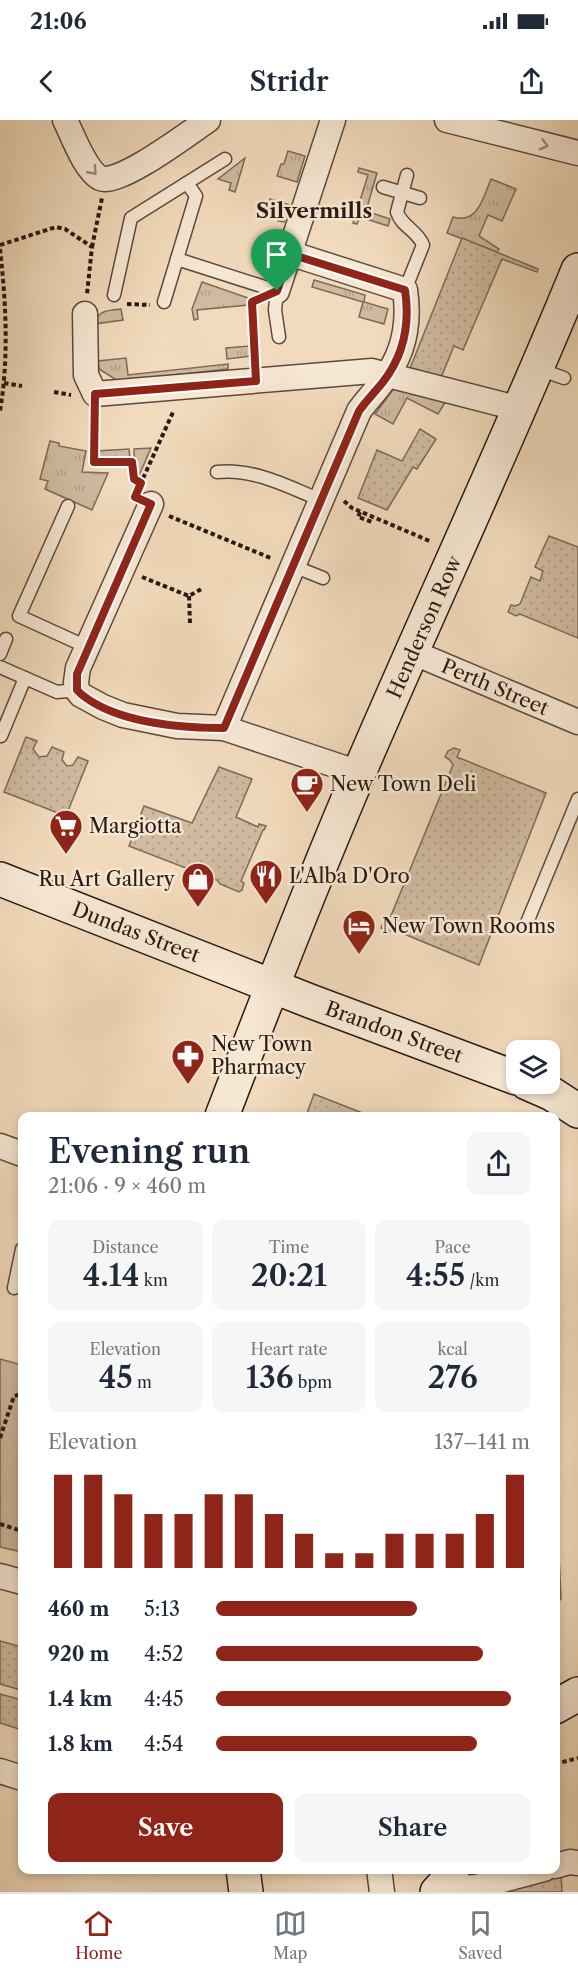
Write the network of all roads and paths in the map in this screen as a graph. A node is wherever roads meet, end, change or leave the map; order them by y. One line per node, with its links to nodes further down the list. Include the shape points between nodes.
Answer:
1 (65, 120): 8 (street, one-way to 8, via 88,165)
2 (208, 120): 8 (street, via 136,168)
3 (447, 120): 5 (street, one-way to 5)
4 (331, 124): 16 (street)
5 (578, 153)
6 (225, 159): 9 (lane)
7 (407, 175): 11 (lane)
8 (105, 180): 14 (path)
9 (187, 183): 17 (lane, via 196,196 196,216); 24 (lane, via 131,218)
10 (383, 187): 11 (lane)
11 (402, 193): 12 (lane); 21 (lane, via 399,218 418,235 423,246)
12 (420, 198)
13 (0, 244): 14 (path, via 56,227)
14 (92, 247): 18 (path)
15 (0, 249): 20 (path)
16 (290, 254): 21 (street); 22 (street)
17 (177, 259): 22 (lane, via 235,271); 23 (lane)
18 (90, 267)
19 (578, 270): 33 (main road, Henderson Row, via 551,373)
20 (2, 284): 29 (path)
21 (405, 290): 27 (street, via 404,341)
22 (277, 291): 26 (lane); 28 (path, via 252,302)
23 (166, 295)
24 (114, 296)
25 (85, 314): 32 (street, via 86,375)
26 (279, 337)
27 (387, 376): 28 (street, via 372,371); 33 (street); 37 (street, via 359,411)
28 (256, 381): 31 (street)
29 (4, 383): 30 (path); 34 (path)
30 (22, 386)
31 (184, 387): 32 (street); 36 (path)
32 (95, 394): 36 (path, via 94,462 132,462 134,479)
33 (520, 409): 50 (main road, Henderson Row)
34 (0, 411)
35 (218, 472): 37 (lane, via 255,474)
36 (147, 498): 42 (path); 43 (street)
37 (331, 500): 39 (path); 42 (street)
38 (68, 506): 49 (lane, via 18,616)
39 (360, 512): 40 (path, via 358,517); 41 (path, via 432,542)
40 (372, 522)
41 (438, 538)
42 (292, 567): 44 (lane); 56 (street)
43 (122, 569): 46 (path); 49 (street)
44 (323, 578)
45 (203, 588): 46 (path)
46 (189, 596): 47 (path)
47 (190, 623)
48 (6, 639): 51 (lane)
49 (87, 647): 54 (street, via 77,674)
50 (412, 652): 55 (street, Perth Street); 58 (main road, Henderson Row)
51 (0, 654)
52 (0, 667): 53 (lane)
53 (25, 678): 54 (lane, via 57,692); 57 (lane)
54 (77, 690): 56 (street, via 85,698 123,715 177,726)
55 (578, 722)
56 (224, 728): 58 (street)
57 (1, 735)
58 (359, 773): 62 (main road, Henderson Row)
59 (578, 799): 61 (lane)
60 (0, 879): 62 (main road, Dundas Street)
61 (526, 925)
62 (273, 986): 63 (main road, Brandon Street); 66 (main road, Henderson Row)
63 (506, 1074)
64 (552, 1094): 65 (main road)
65 (578, 1111)
66 (224, 1112)
67 (0, 1146): 68 (street)
68 (18, 1153)
69 (18, 1268): 70 (lane)
70 (14, 1288)
71 (18, 1395): 72 (path, via 14,1396)
72 (0, 1438)
73 (0, 1524): 74 (path)
74 (18, 1530)
75 (0, 1576): 76 (street)
76 (18, 1581)
77 (578, 1694): 78 (main road)
78 (560, 1704)
79 (578, 1758): 80 (path)
80 (560, 1763)
81 (0, 1771): 82 (street)
82 (18, 1777)
83 (578, 1863): 84 (street)
84 (560, 1865)
85 (244, 1874): 89 (main road)
86 (380, 1874): 90 (street)
87 (525, 1874): 88 (street, via 476,1887)
88 (443, 1879)
89 (246, 1892)
90 (382, 1892)

